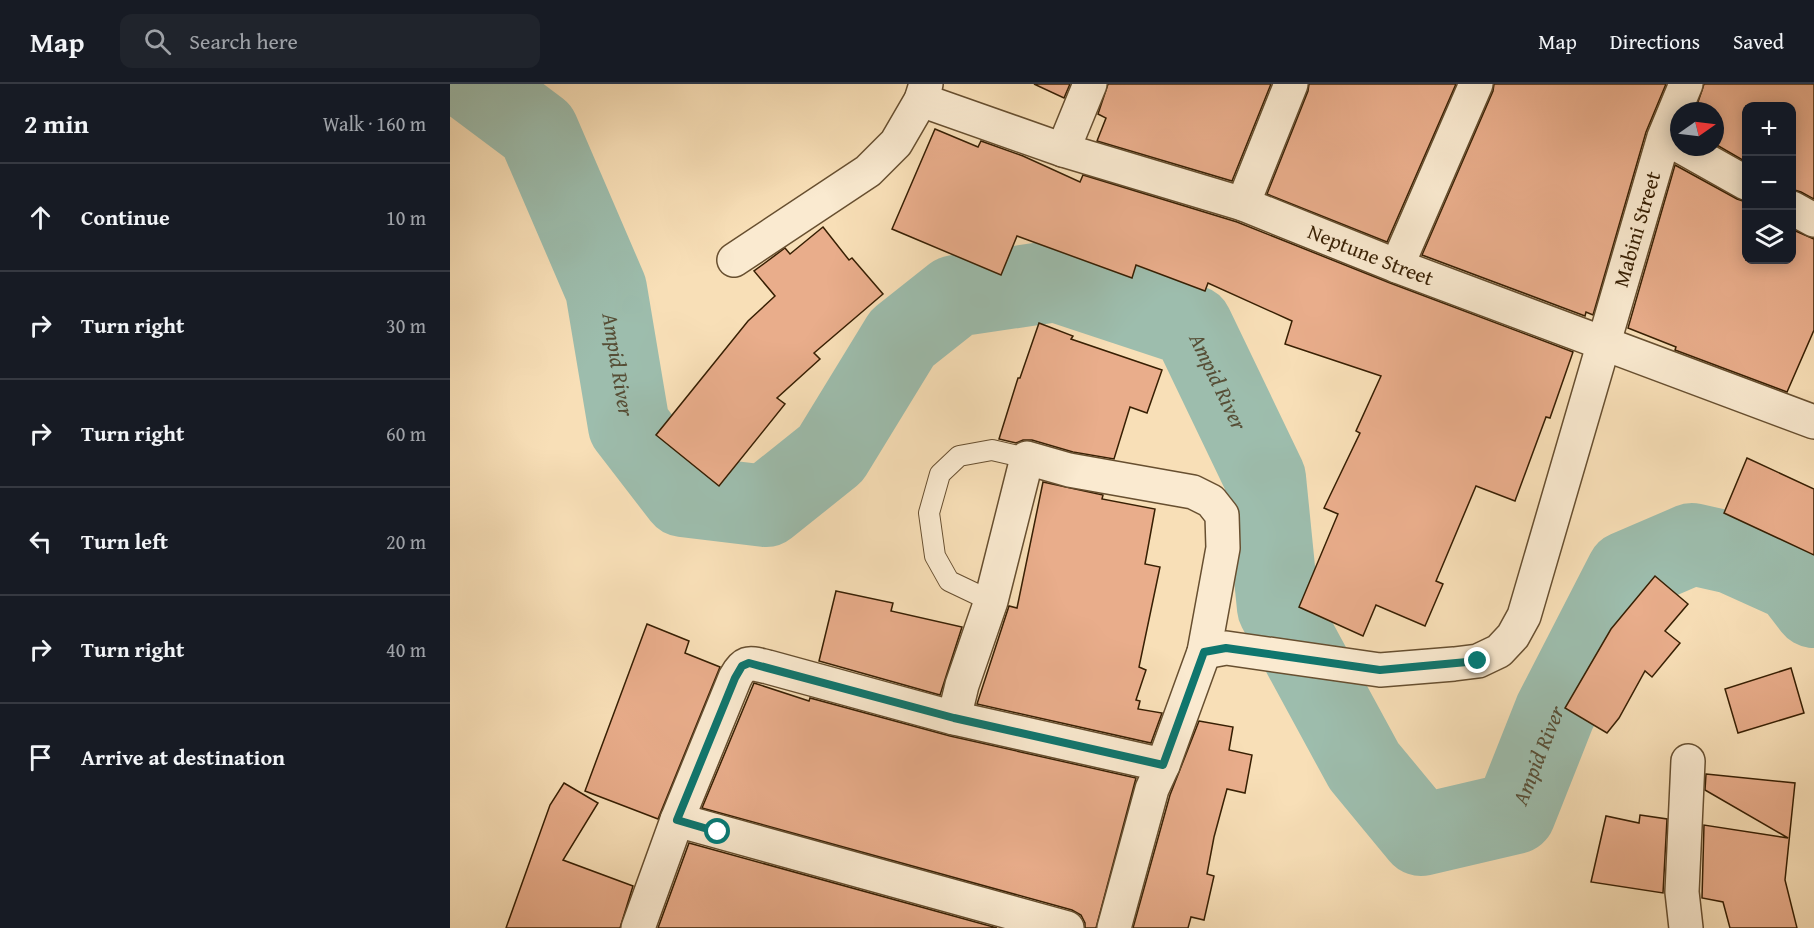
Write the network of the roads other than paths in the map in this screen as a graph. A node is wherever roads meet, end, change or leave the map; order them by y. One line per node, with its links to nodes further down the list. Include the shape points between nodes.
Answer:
1 (1090, 84): 7 (street)
2 (1291, 84): 11 (street)
3 (1476, 84): 15 (street)
4 (1686, 84): 6 (street, Mabini Street)
5 (923, 92): 7 (street, Neptune Street); 14 (street, via 896,143 868,171)
6 (1683, 102)
7 (1063, 150): 11 (street, Neptune Street)
8 (1670, 156): 16 (street, Mabini Street)
9 (1698, 156): 10 (street)
10 (1742, 181)
11 (1243, 204): 15 (street, Neptune Street)
12 (1795, 210): 13 (street)
13 (1814, 220)
14 (734, 260)
15 (1397, 266): 16 (street, Neptune Street)
16 (1605, 343): 17 (street, Neptune Street); 20 (street, Mabini Street, via 1524,616 1499,651 1478,661 1380,670 1226,648)
17 (1814, 422)
18 (1027, 458): 19 (street); 19 (lane, via 992,450 959,456 940,474 929,513 935,556 949,580); 20 (street, via 1069,471 1193,492 1211,501 1222,516 1223,548)
19 (991, 602): 21 (street)
20 (1204, 652): 23 (street)
21 (954, 718): 23 (street); 24 (street, via 746,663 735,678)
22 (1688, 761): 28 (street, via 1682,892)
23 (1163, 765): 27 (street, via 1152,789)
24 (677, 820): 25 (street); 26 (street)
25 (638, 928)
26 (1067, 928)
27 (1114, 928)
28 (1686, 928)

